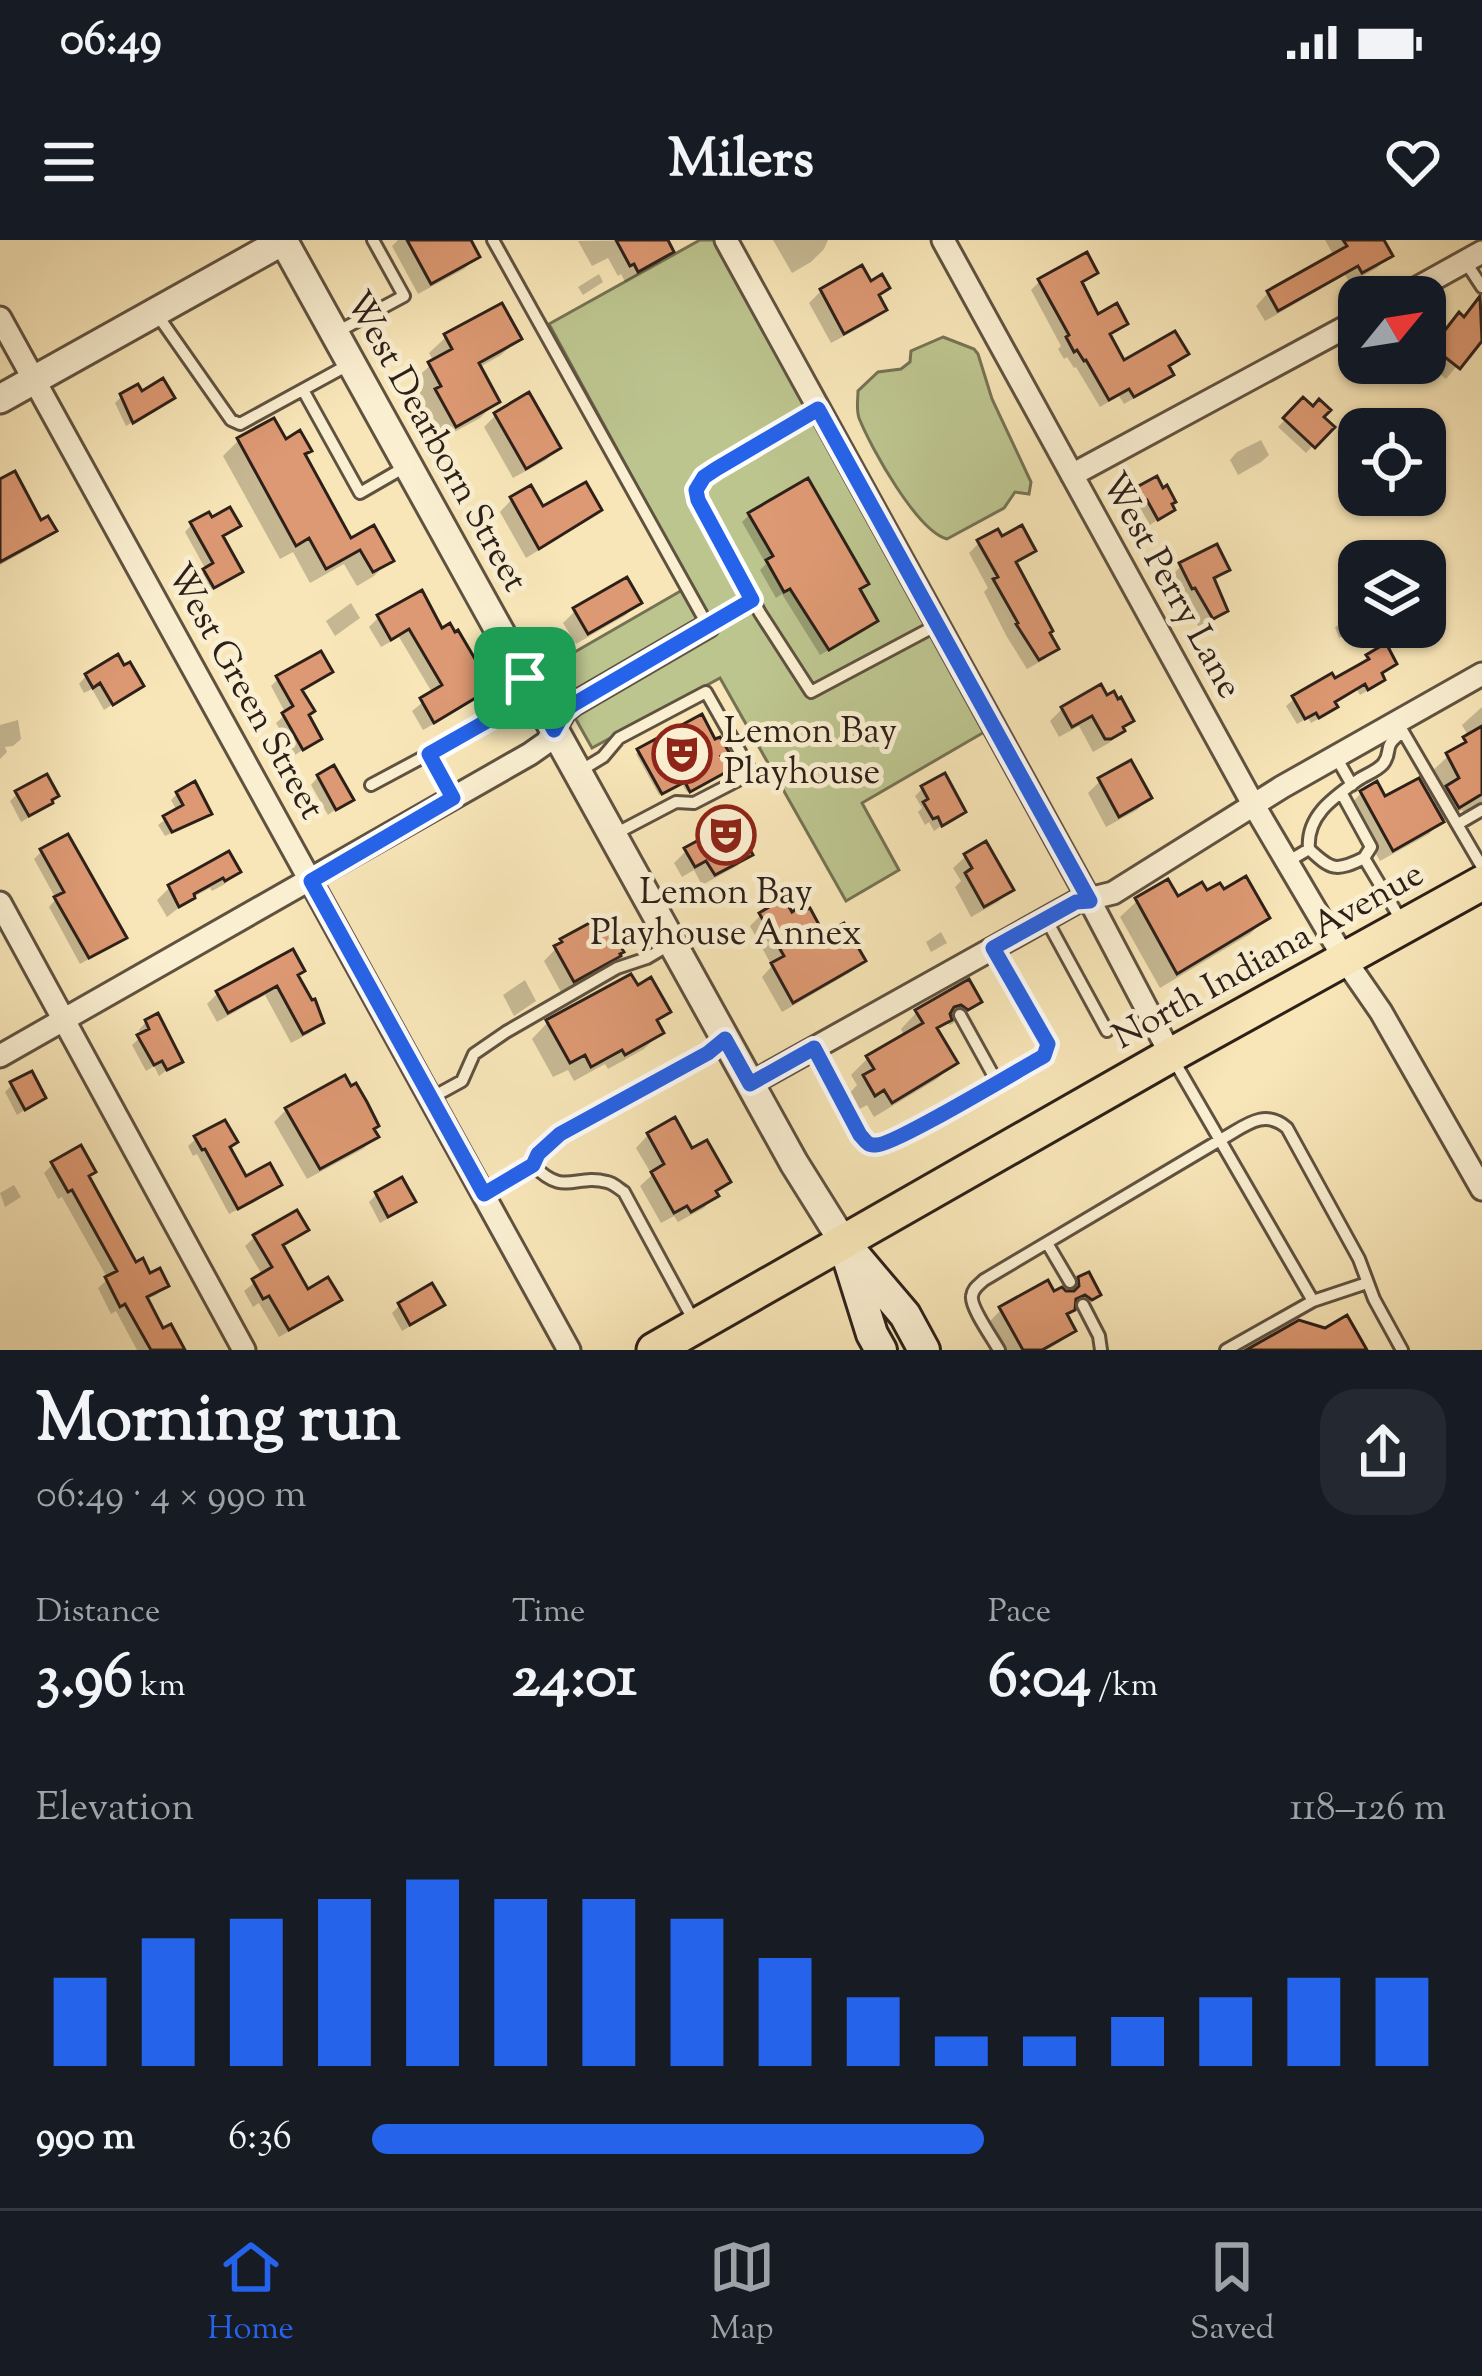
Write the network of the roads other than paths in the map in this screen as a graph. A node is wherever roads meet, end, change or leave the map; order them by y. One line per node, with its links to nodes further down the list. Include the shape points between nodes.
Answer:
1 (283, 240): 9 (street); 12 (street, West Dearborn Street)
2 (373, 240): 12 (lane, via 404,296)
3 (494, 240): 22 (lane)
4 (726, 240): 17 (street)
5 (943, 240): 19 (street, West Perry Lane)
6 (1474, 257): 7 (street); 8 (lane)
7 (1439, 276)
8 (1482, 287)
9 (155, 312): 14 (street); 15 (lane, via 231,420 240,424)
10 (0, 318): 14 (street, West Green Street)
11 (1338, 331): 19 (street)
12 (334, 334): 13 (street, West Dearborn Street)
13 (351, 364): 15 (lane); 18 (street, West Dearborn Street)
14 (34, 380): 16 (street); 41 (street, West Green Street)
15 (303, 390): 18 (lane, via 359,494)
16 (0, 399)
17 (818, 409): 20 (lane, via 716,469 696,490); 21 (street)
18 (407, 466): 24 (street, West Dearborn Street)
19 (1072, 475): 33 (street, West Perry Lane)
20 (752, 600): 21 (lane, via 811,692); 22 (lane)
21 (937, 625): 43 (street)
22 (708, 626): 26 (street, via 574,704)
23 (1482, 674): 25 (street)
24 (525, 678): 26 (street, West Dearborn Street); 27 (lane, via 507,688 496,716)
25 (1400, 727): 28 (street); 31 (lane, via 1384,763); 35 (lane)
26 (554, 730): 29 (street, West Dearborn Street); 32 (street, via 530,754)
27 (429, 754): 30 (lane); 32 (lane)
28 (1336, 757): 31 (lane); 33 (street)
29 (577, 773): 36 (street, West Dearborn Street); 36 (lane, via 619,737 706,692 752,773)
30 (371, 784)
31 (1347, 789): 37 (lane, via 1312,822); 38 (lane, via 1372,847)
32 (453, 798): 41 (street)
33 (1253, 804): 39 (street, West Perry Lane); 43 (street)
34 (1482, 810): 35 (lane)
35 (1458, 824): 40 (lane)
36 (612, 836): 47 (street, West Dearborn Street)
37 (1309, 849): 38 (lane, via 1335,868); 39 (lane)
38 (1364, 858): 46 (lane)
39 (1287, 862): 49 (street, West Perry Lane)
40 (1482, 867)
41 (311, 881): 51 (street); 59 (street, West Green Street)
42 (1482, 883): 46 (main road, North Indiana Avenue)
43 (1090, 901): 45 (street); 55 (street)
44 (0, 903): 51 (street)
45 (1046, 919): 48 (street); 52 (lane)
46 (1406, 928): 49 (main road, North Indiana Avenue)
47 (672, 944): 53 (street, West Dearborn Street); 59 (lane, via 506,1032 474,1054 462,1081)
48 (993, 948): 54 (street, via 942,986); 57 (lane, via 1048,1044 1044,1056)
49 (1346, 960): 55 (main road, North Indiana Avenue); 62 (street, West Perry Lane)
50 (960, 1015): 57 (lane)
51 (64, 1020): 56 (street); 71 (street)
52 (1108, 1031)
53 (725, 1039): 58 (street, West Dearborn Street); 61 (lane, via 560,1134)
54 (814, 1048): 57 (lane, via 866,1142 875,1145); 58 (street)
55 (1171, 1055): 60 (lane); 64 (main road, North Indiana Avenue)
56 (0, 1056)
57 (997, 1082)
58 (750, 1084): 64 (street, West Dearborn Street)
59 (431, 1098): 63 (street, West Green Street)
60 (1220, 1140): 65 (lane); 67 (lane, via 1269,1117 1287,1128); 68 (lane)
61 (533, 1165): 63 (lane); 70 (lane, via 562,1184 606,1181 624,1192)
62 (1482, 1189)
63 (484, 1194): 72 (street, West Green Street)
64 (844, 1243): 70 (main road, North Indiana Avenue); 74 (main road); 75 (main road)
65 (1047, 1243): 66 (lane); 76 (lane, via 974,1289 974,1306)
66 (1070, 1282)
67 (1366, 1283): 68 (lane); 79 (lane)
68 (1312, 1301): 78 (lane)
69 (1083, 1305): 77 (lane)
70 (697, 1326): 73 (main road, North Indiana Avenue)
71 (244, 1350)
72 (569, 1350)
73 (654, 1350)
74 (881, 1350)
75 (924, 1350)
76 (1000, 1350)
77 (1101, 1350)
78 (1226, 1350)
79 (1402, 1350)

